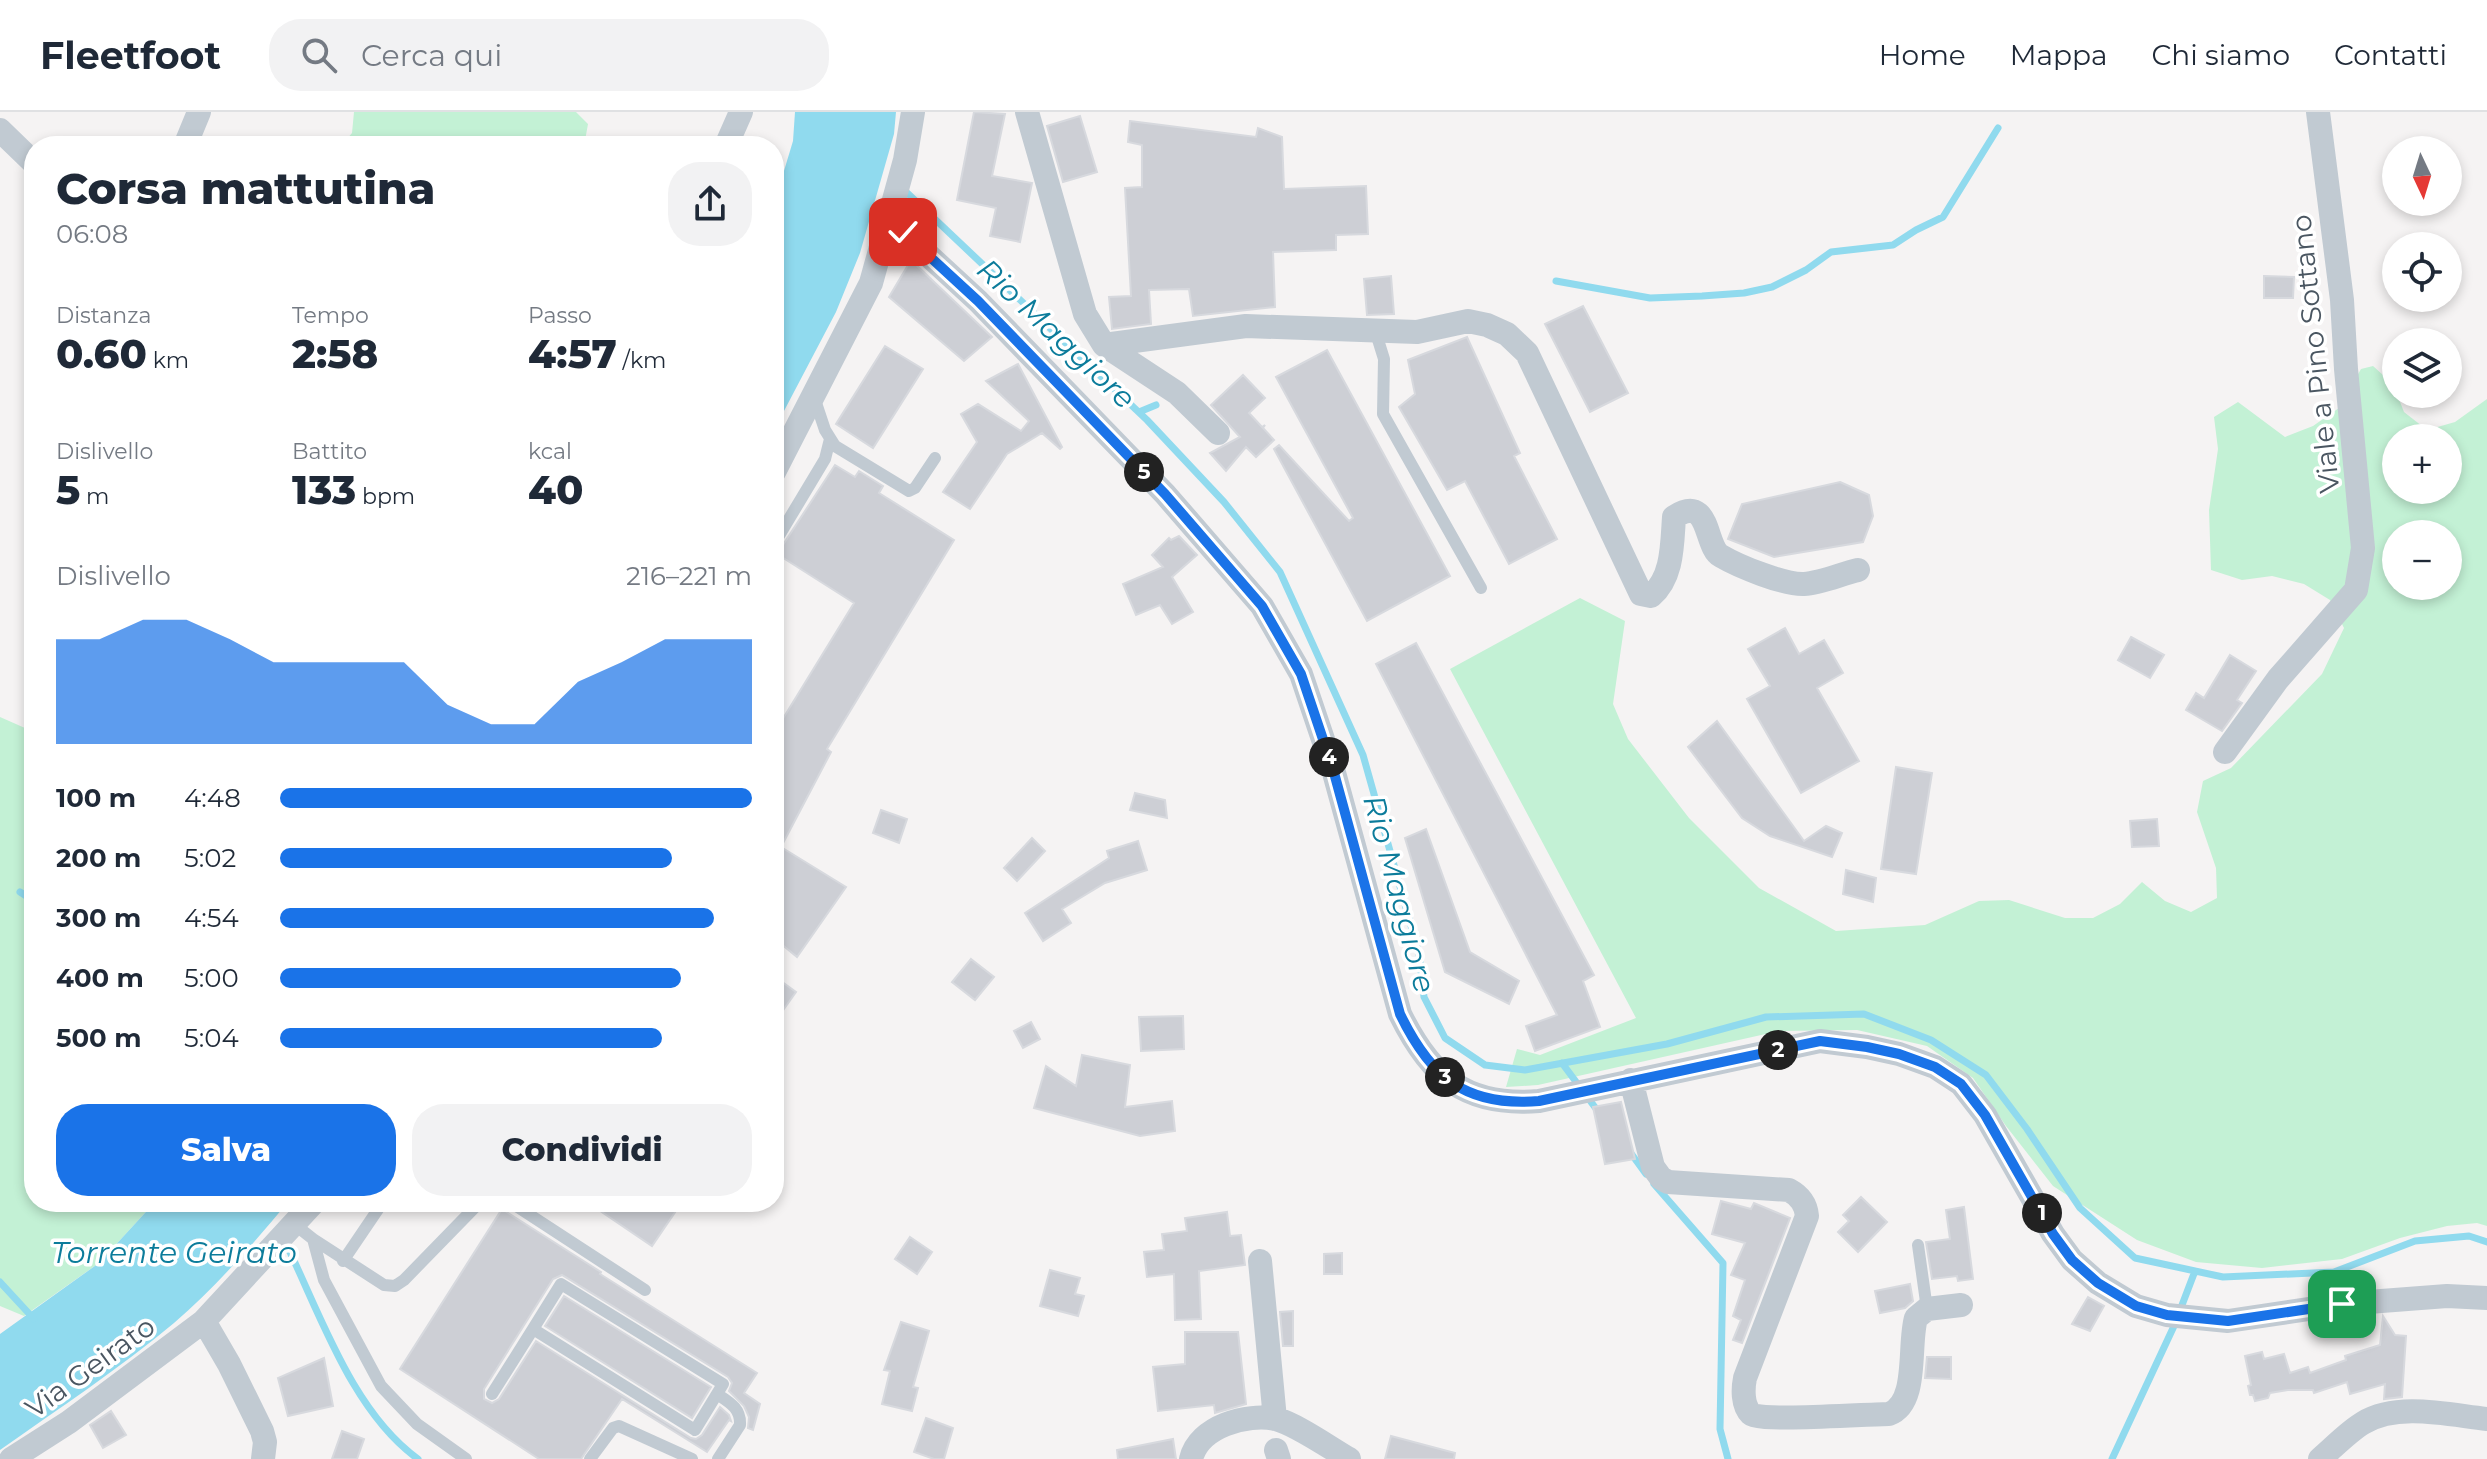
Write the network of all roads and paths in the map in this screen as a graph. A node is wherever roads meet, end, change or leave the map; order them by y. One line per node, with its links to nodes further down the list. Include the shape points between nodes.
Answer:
1 (199, 112): 7 (street)
2 (741, 112): 8 (street)
3 (913, 112): 10 (street)
4 (1027, 112): 12 (street, via 1085,314)
5 (2318, 112): 21 (street, Viale a Pino Sottano, via 2342,300 2363,548 2356,590 2278,679)
6 (0, 130): 9 (street)
7 (189, 136)
8 (730, 136)
9 (24, 153)
10 (890, 219): 13 (street, via 871,283); 22 (street, via 978,301 1165,494 1262,606 1301,674 1333,769 1400,1014 1438,1071 1473,1095 1522,1102)
11 (1375, 330): 12 (street, via 1246,326); 19 (street, via 1417,332 1468,321 1507,334 1527,353 1641,594 1651,596 1662,586 1673,551 1674,517 1683,512 1704,520 1717,555 1782,582 1804,584); 20 (lane, via 1384,359 1383,414)
12 (1104, 345): 14 (street, via 1177,393)
13 (811, 401): 15 (lane); 16 (street)
14 (1218, 433)
15 (830, 439): 17 (lane, via 909,491); 18 (lane, via 825,459)
16 (784, 453)
17 (935, 458)
18 (784, 527)
19 (1858, 570)
20 (1481, 588)
21 (2225, 752)
22 (1631, 1080): 32 (street, via 1820,1041 1899,1054 1935,1067 1961,1084 1985,1115 2072,1260 2136,1306 2167,1315 2228,1321 2342,1304); 34 (street, via 1653,1167 1661,1178 1789,1190 1806,1209 1745,1378 1751,1414 1896,1411 1909,1383 1915,1323)
23 (310, 1212): 27 (street, Via Geirato)
24 (376, 1212): 29 (lane)
25 (470, 1212): 29 (lane, via 395,1286)
26 (525, 1212): 31 (lane)
27 (303, 1232): 29 (lane); 35 (street, Via Geirato); 43 (lane, via 381,1386 417,1424)
28 (1918, 1245): 34 (lane)
29 (343, 1261)
30 (1260, 1261): 39 (street)
31 (645, 1290)
32 (2487, 1298)
33 (1961, 1305): 34 (street)
34 (1927, 1309)
35 (204, 1321): 41 (street, Via Geirato); 42 (street, via 262,1431)
36 (533, 1329): 37 (lane); 38 (lane, via 695,1430); 38 (lane, via 561,1284 723,1384)
37 (492, 1394)
38 (717, 1394): 46 (lane, via 741,1419)
39 (1275, 1419): 47 (street, via 1224,1426 1200,1441); 48 (street)
40 (2487, 1419): 49 (street, via 2421,1412 2379,1415)
41 (11, 1459)
42 (263, 1459)
43 (466, 1459)
44 (590, 1459): 45 (lane, via 619,1426)
45 (692, 1459)
46 (718, 1459)
47 (1191, 1459)
48 (1349, 1459)
49 (2320, 1459)

